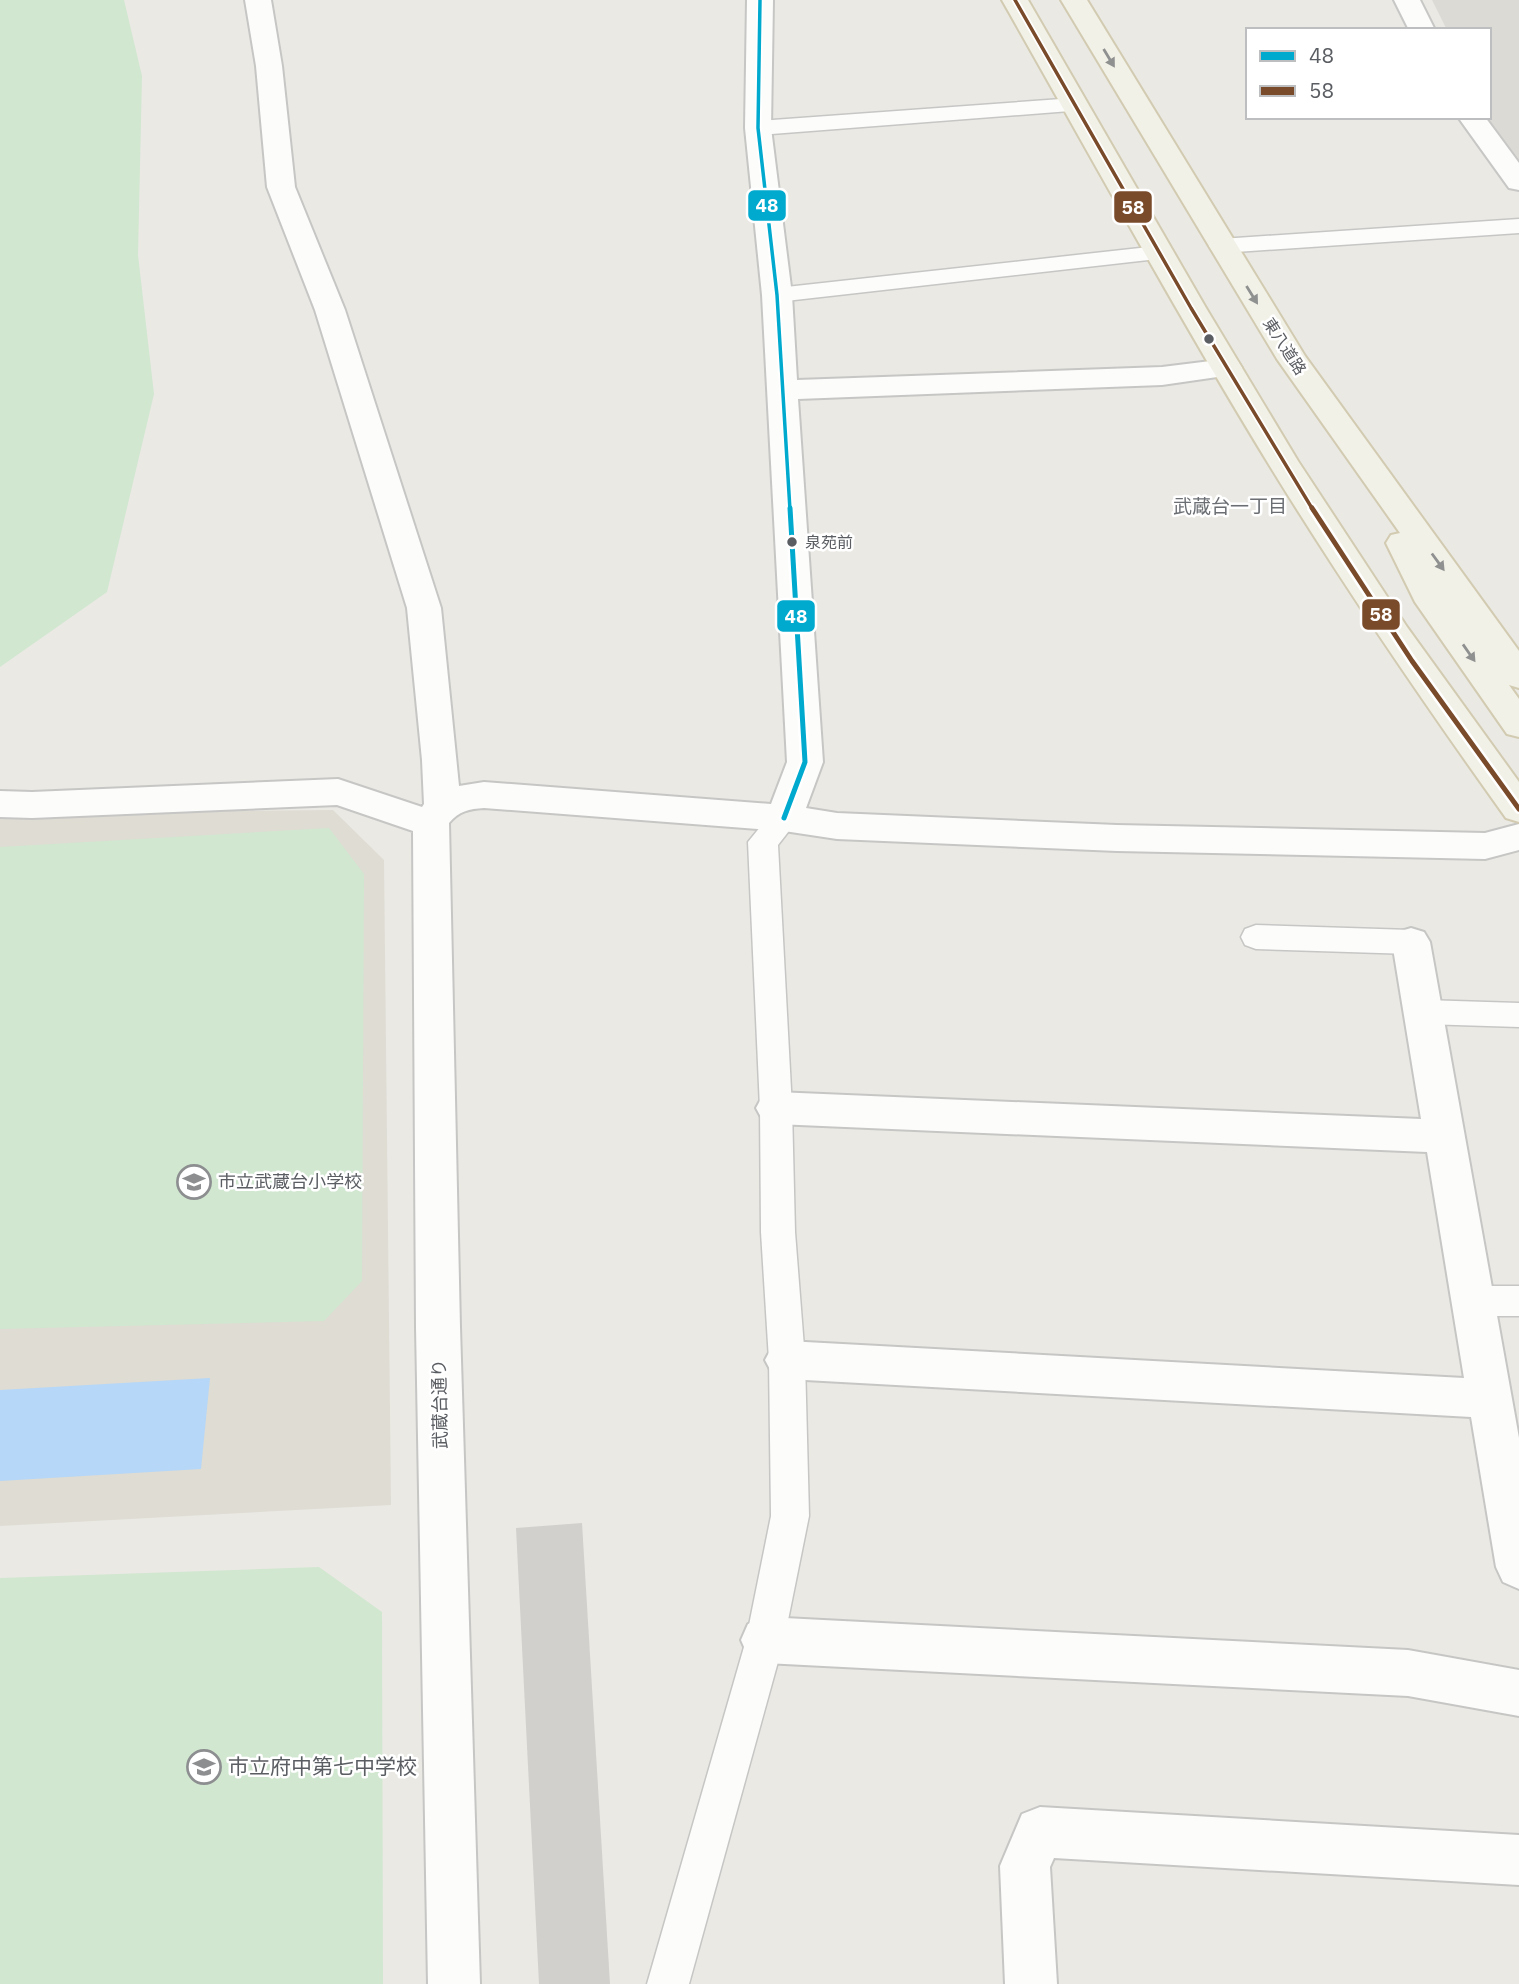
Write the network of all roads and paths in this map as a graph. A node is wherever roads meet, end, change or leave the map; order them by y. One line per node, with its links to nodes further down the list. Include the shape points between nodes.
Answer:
1 (258, 0): 24 (street, 武蔵台通り, via 281,187 330,310 424,608 440,760)
2 (760, 0): 9 (street)
3 (1015, 0): 7 (main road)
4 (1074, 0): 12 (main road, 東八道路, one-way to 12)
5 (1408, 0): 6 (street)
6 (1421, 28)
7 (1075, 105): 9 (lane); 13 (main road)
8 (1472, 119): 10 (street)
9 (758, 128): 14 (street)
10 (1519, 182)
11 (1519, 226): 12 (lane)
12 (1221, 246): 17 (main road, 東八道路, one-way to 17)
13 (1158, 253): 14 (lane); 15 (main road)
14 (777, 295): 16 (street)
15 (1227, 368): 16 (street, via 1162,376); 20 (main road, via 1378,610)
16 (783, 390): 25 (street, via 805,762)
17 (1353, 444): 18 (main road, 東八道路, one-way to 18); 19 (main road, one-way to 19, via 1427,594)
18 (1519, 676)
19 (1519, 725)
20 (1469, 740): 21 (main road, via 1499,758); 23 (main road)
21 (1519, 756)
22 (0, 804): 24 (street, via 338,792)
23 (1519, 809)
24 (437, 814): 25 (street, via 454,800 484,795); 41 (street, 武蔵台通り, via 438,1327)
25 (784, 818): 26 (street, via 836,826 1329,844 1485,846); 31 (lane, via 764,842)
26 (1519, 837)
27 (1256, 937): 28 (lane)
28 (1411, 942): 29 (street)
29 (1424, 1012): 30 (lane); 32 (street)
30 (1519, 1015)
31 (776, 1108): 32 (street); 35 (lane)
32 (1444, 1136): 33 (street)
33 (1474, 1301): 34 (lane); 36 (street)
34 (1519, 1301)
35 (787, 1360): 36 (street); 38 (lane, via 790,1516)
36 (1490, 1399): 37 (street)
37 (1518, 1552)
38 (765, 1640): 39 (street, via 1408,1673); 42 (lane)
39 (1519, 1693)
40 (1519, 1860): 43 (street, via 1040,1832 1025,1866)
41 (454, 1984)
42 (668, 1984)
43 (1031, 1984)

